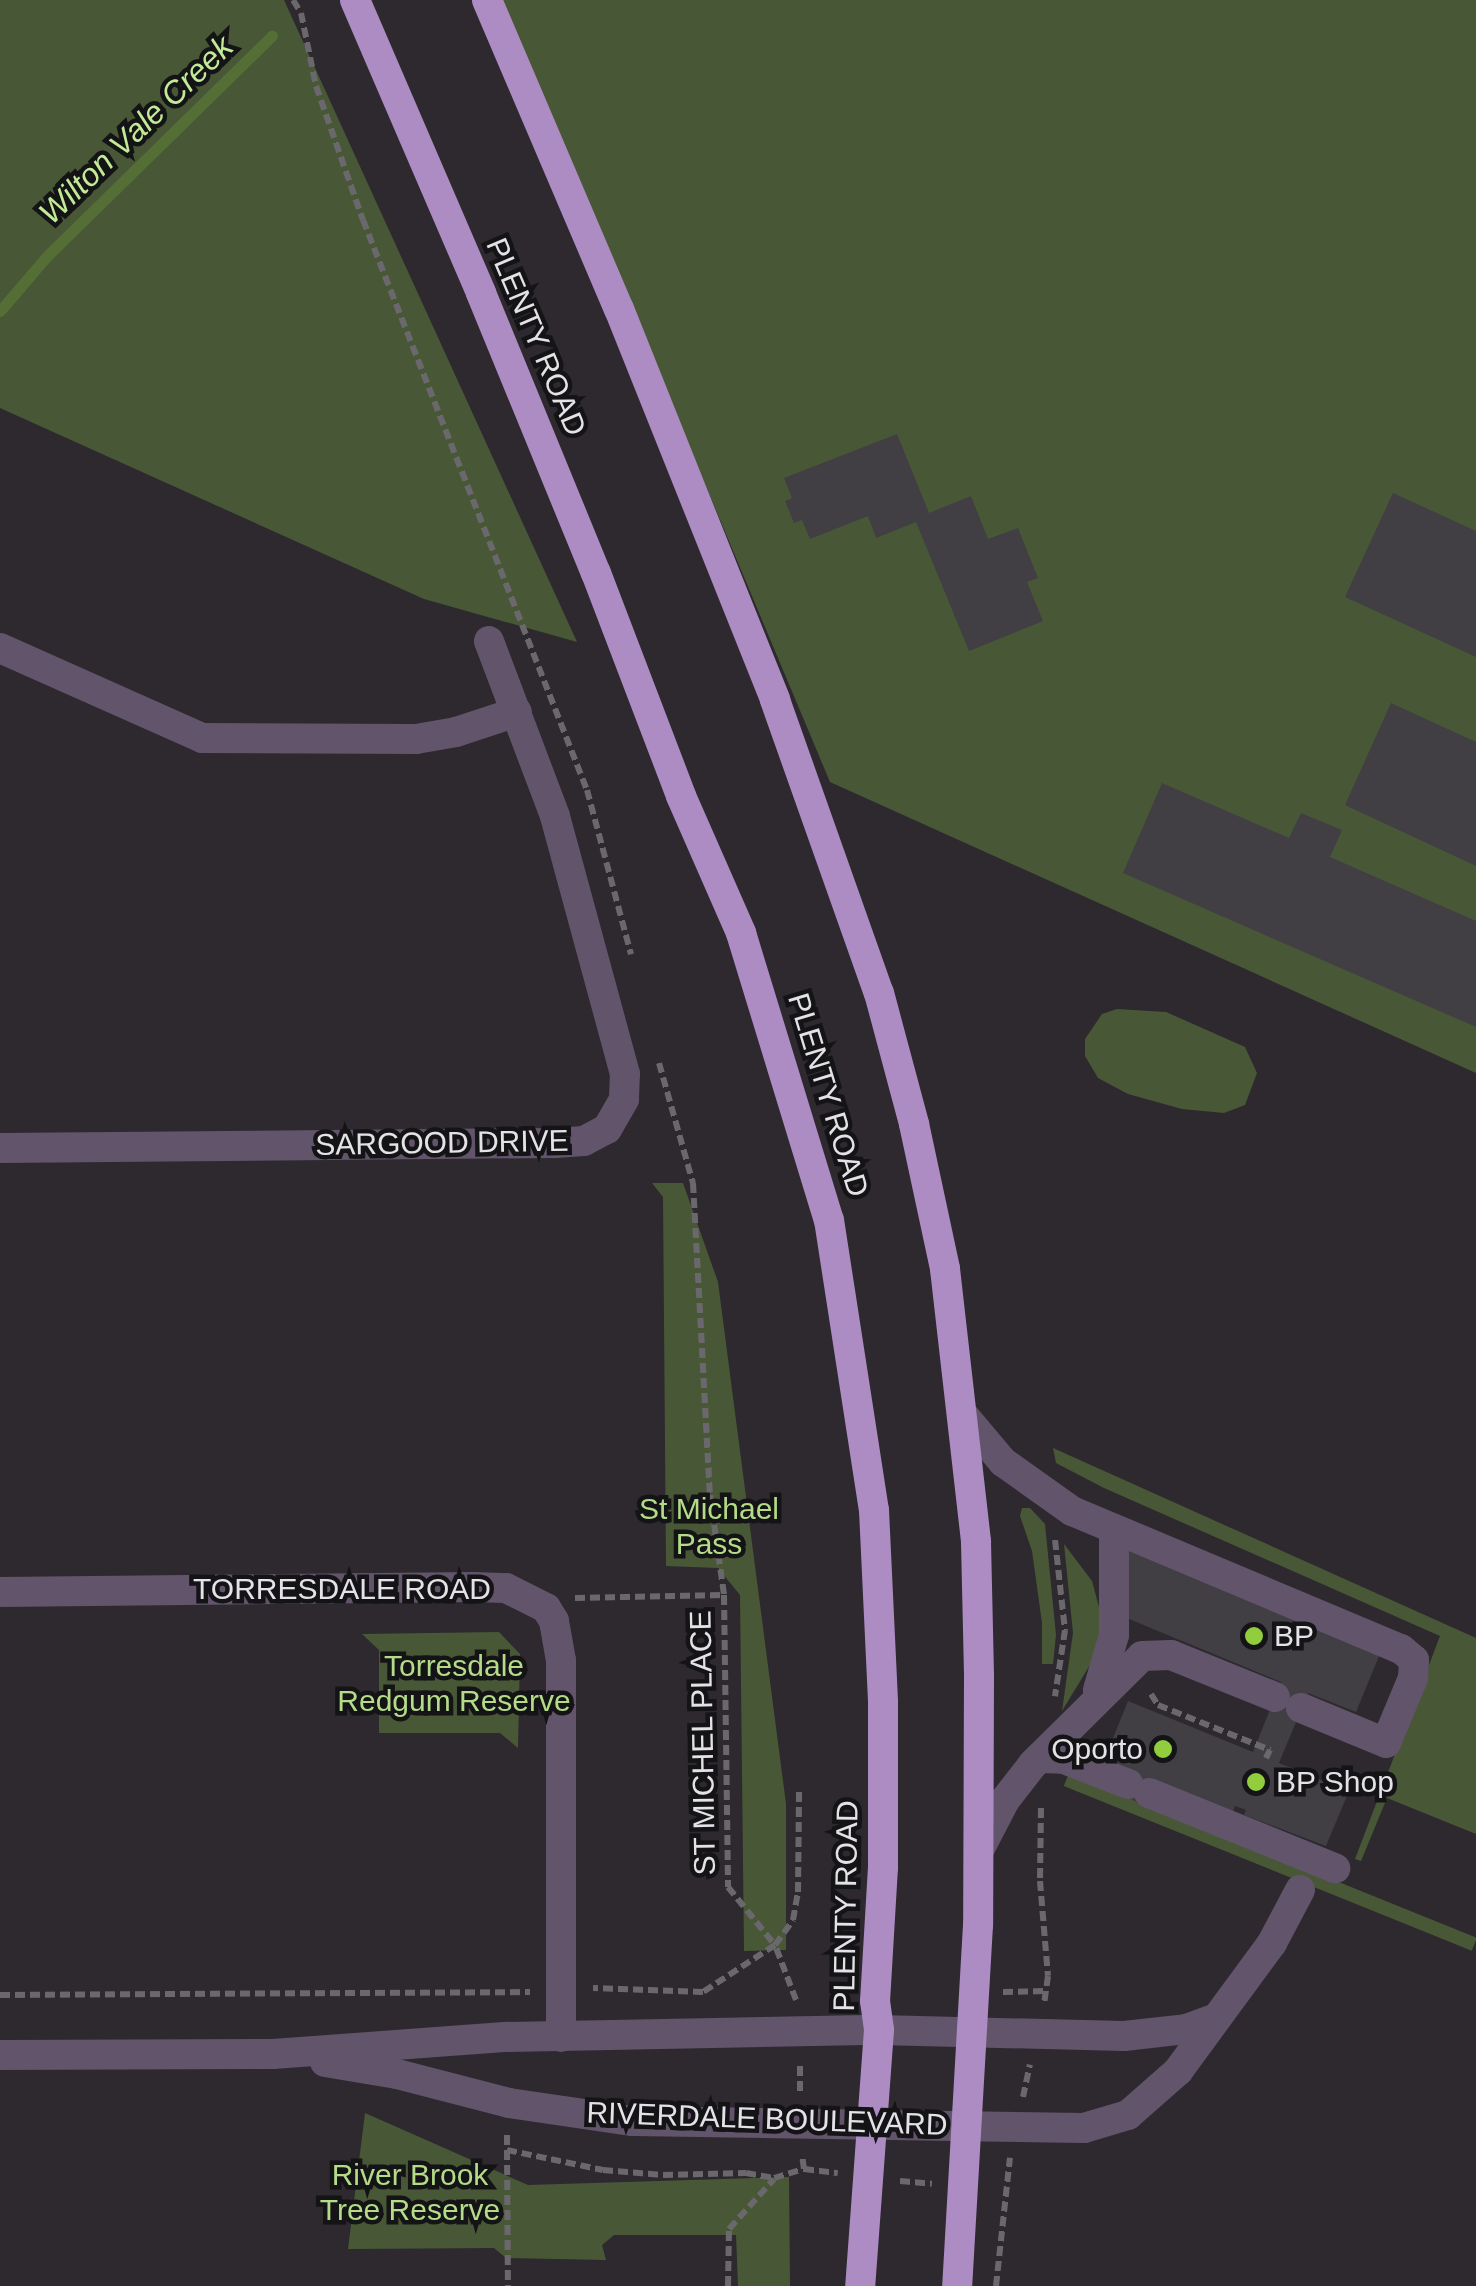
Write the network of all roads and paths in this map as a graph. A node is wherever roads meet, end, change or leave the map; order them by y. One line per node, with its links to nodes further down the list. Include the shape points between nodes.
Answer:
1 (293, 0): 7 (path, via 363,220 587,790)
2 (355, 0): 28 (highway, PLENTY ROAD, via 741,933 830,1220 874,1510 883,1702)
3 (488, 0): 10 (highway, via 760,664 879,992 945,1269)
4 (489, 641): 6 (street, SARGOOD DRIVE)
5 (0, 648): 6 (street, via 202,738 416,739)
6 (517, 712): 9 (street, SARGOOD DRIVE, via 555,816 626,1078 620,1109 607,1129 584,1141 554,1143)
7 (636, 973)
8 (655, 1046): 14 (path, via 693,1183 710,1495)
9 (0, 1148)
10 (965, 1417): 11 (street, via 1004,1462); 21 (highway, via 976,1542)
11 (1050, 1498): 12 (street); 16 (path, via 1065,1630)
12 (1114, 1531): 17 (street); 17 (street, via 1406,1652 1414,1672 1386,1742 1159,1652)
13 (0, 1592): 15 (street, TORRESDALE ROAD, via 474,1587 506,1588)
14 (724, 1595): 15 (path, ST MICHEL PLACE, via 577,1597); 24 (path, ST MICHEL PLACE, via 728,1887)
15 (546, 1608): 25 (street, via 561,1660)
16 (1061, 1662): 17 (path); 18 (path)
17 (1110, 1677): 18 (street); 19 (path, via 1152,1694 1177,1716 1270,1750)
18 (1044, 1755): 21 (street, via 1005,1800); 22 (street); 30 (path, via 1040,1881 1048,1976)
19 (1266, 1758)
20 (799, 1792): 24 (path, via 794,1920)
21 (979, 1850): 29 (highway)
22 (1334, 1868)
23 (1300, 1890): 27 (street, RIVERDALE BOULEVARD, via 1272,1942)
24 (775, 1945): 25 (path, via 704,1992)
25 (562, 1988): 26 (path, via 506,1994); 31 (street)
26 (0, 1995)
27 (1216, 2018): 30 (street, RIVERDALE BOULEVARD, via 1157,2034); 36 (street, RIVERDALE BOULEVARD, via 1178,2072 1128,2115 1084,2128)
28 (879, 2030): 29 (street, RIVERDALE BOULEVARD); 31 (street, RIVERDALE BOULEVARD); 34 (highway, PLENTY ROAD)
29 (970, 2030): 30 (street, RIVERDALE BOULEVARD); 35 (highway)
30 (1038, 2033): 36 (path)
31 (561, 2038): 32 (street, RIVERDALE BOULEVARD)
32 (273, 2054): 33 (street, RIVERDALE BOULEVARD); 34 (street, RIVERDALE BOULEVARD, via 633,2121)
33 (0, 2056)
34 (869, 2122): 35 (street, RIVERDALE BOULEVARD); 41 (highway, PLENTY ROAD)
35 (967, 2124): 36 (street, RIVERDALE BOULEVARD); 42 (highway)
36 (1015, 2128): 43 (path)
37 (506, 2150): 39 (path)
38 (774, 2178): 40 (path, via 729,2229)
39 (508, 2286)
40 (728, 2286)
41 (860, 2286)
42 (957, 2286)
43 (996, 2286)

